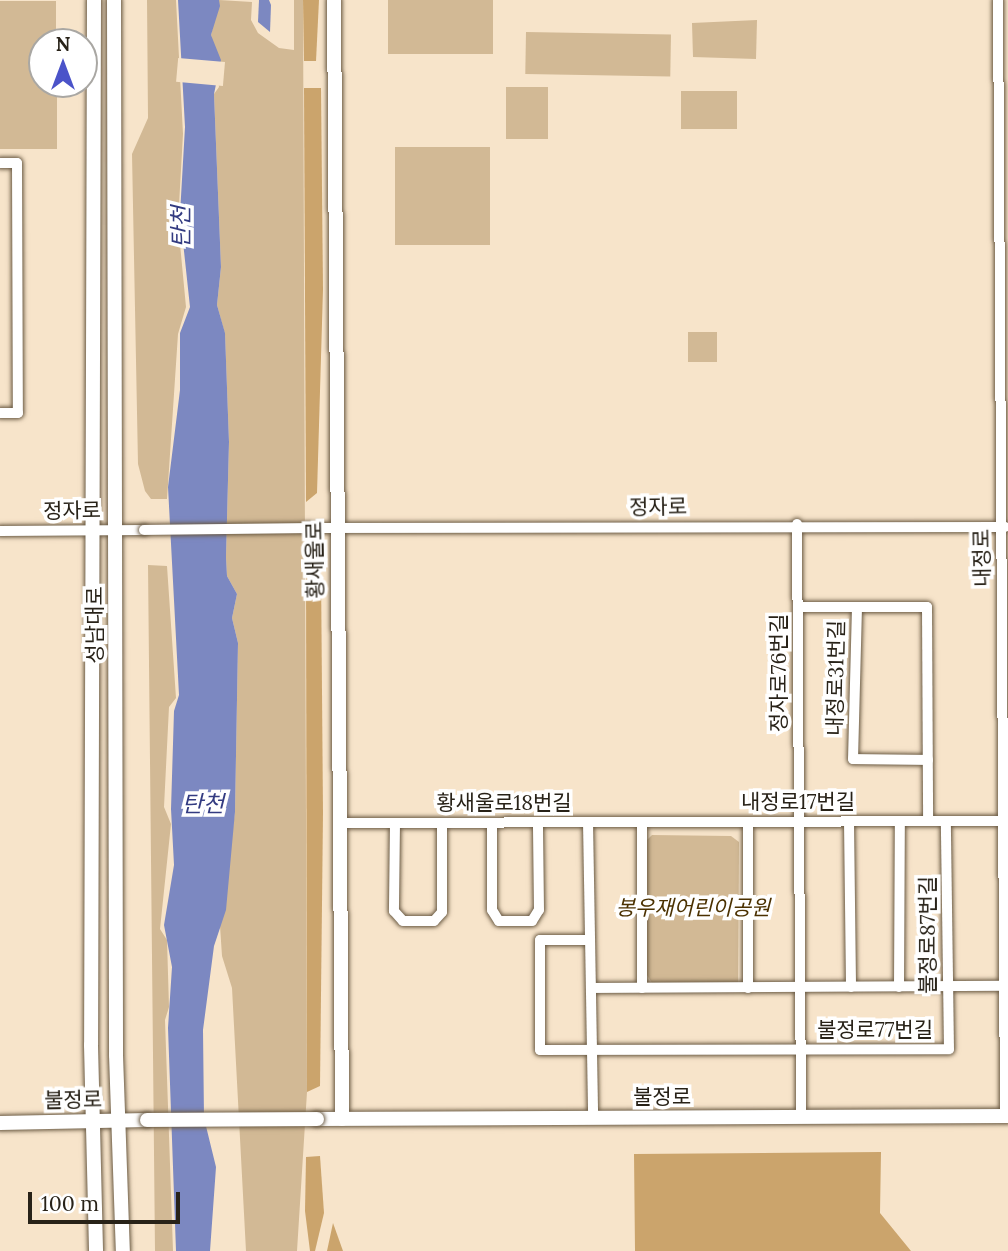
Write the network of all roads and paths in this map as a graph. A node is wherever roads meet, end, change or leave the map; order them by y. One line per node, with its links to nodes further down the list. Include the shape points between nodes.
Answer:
1 (94, 0): 10 (main road, 성남대로)
2 (114, 0): 11 (main road, 성남대로)
3 (334, 0): 9 (main road, 황새울로)
4 (998, 0): 8 (street, 내정로)
5 (0, 163): 6 (street, via 17,163 18,413)
6 (0, 413)
7 (797, 524): 8 (street, 정자로); 9 (street, 정자로); 13 (street, 정자로76번길)
8 (1004, 527): 21 (street, 내정로)
9 (335, 528): 11 (street, 정자로, bridge); 27 (main road, 황새울로)
10 (96, 530): 11 (street, 정자로); 12 (street, 정자로); 47 (main road, 성남대로)
11 (118, 530): 48 (main road, 성남대로)
12 (0, 531)
13 (798, 607): 14 (street, 내정로31번길); 16 (street, 정자로76번길)
14 (857, 607): 15 (street, 내정로31번길, via 926,607); 15 (street, 내정로31번길, via 853,759)
15 (928, 760): 19 (street)
16 (799, 821): 17 (street, 내정로17번길); 26 (street, 내정로17번길); 34 (street, 불정로77번길)
17 (849, 821): 18 (street, 내정로17번길); 35 (street)
18 (900, 821): 19 (street, 내정로17번길); 32 (street)
19 (928, 821): 20 (street, 내정로17번길)
20 (946, 821): 21 (street, 내정로17번길); 36 (street, 불정로87번길)
21 (1005, 821): 33 (street, 내정로)
22 (538, 822): 23 (street, 황새울로18번길); 30 (street, 황새울로18번길); 30 (street, via 539,909 532,921 499,921 492,910)
23 (588, 822): 24 (street, 황새울로18번길); 31 (street)
24 (642, 822): 25 (street, 황새울로18번길); 38 (street)
25 (668, 822): 26 (street, 내정로17번길)
26 (748, 822): 39 (street)
27 (340, 823): 28 (street, 황새울로18번길); 46 (main road, 황새울로)
28 (395, 823): 29 (street, 황새울로18번길); 29 (street, via 394,911 403,921 434,921 442,912)
29 (442, 823): 30 (street, 황새울로18번길)
30 (492, 823)
31 (590, 940): 37 (street); 41 (street, via 540,940 540,1051)
32 (899, 986): 35 (street); 36 (street)
33 (1003, 986): 36 (street); 43 (street, 내정로)
34 (800, 987): 35 (street); 39 (street); 42 (street, 불정로77번길)
35 (851, 987)
36 (948, 987): 40 (street, 불정로87번길)
37 (591, 988): 38 (street); 41 (street)
38 (642, 988): 39 (street)
39 (748, 988)
40 (948, 1049): 42 (street, 불정로77번길)
41 (592, 1050): 42 (street); 45 (street)
42 (801, 1050): 44 (street, 불정로77번길)
43 (1007, 1116): 44 (main road, 불정로)
44 (801, 1117): 45 (main road, 불정로)
45 (593, 1118): 46 (main road, 불정로)
46 (342, 1119): 48 (main road, 불정로, bridge)
47 (94, 1121): 48 (main road, 불정로); 49 (main road, 불정로); 50 (main road, 성남대로)
48 (119, 1121): 51 (main road, 성남대로)
49 (0, 1123)
50 (96, 1251)
51 (123, 1251)

